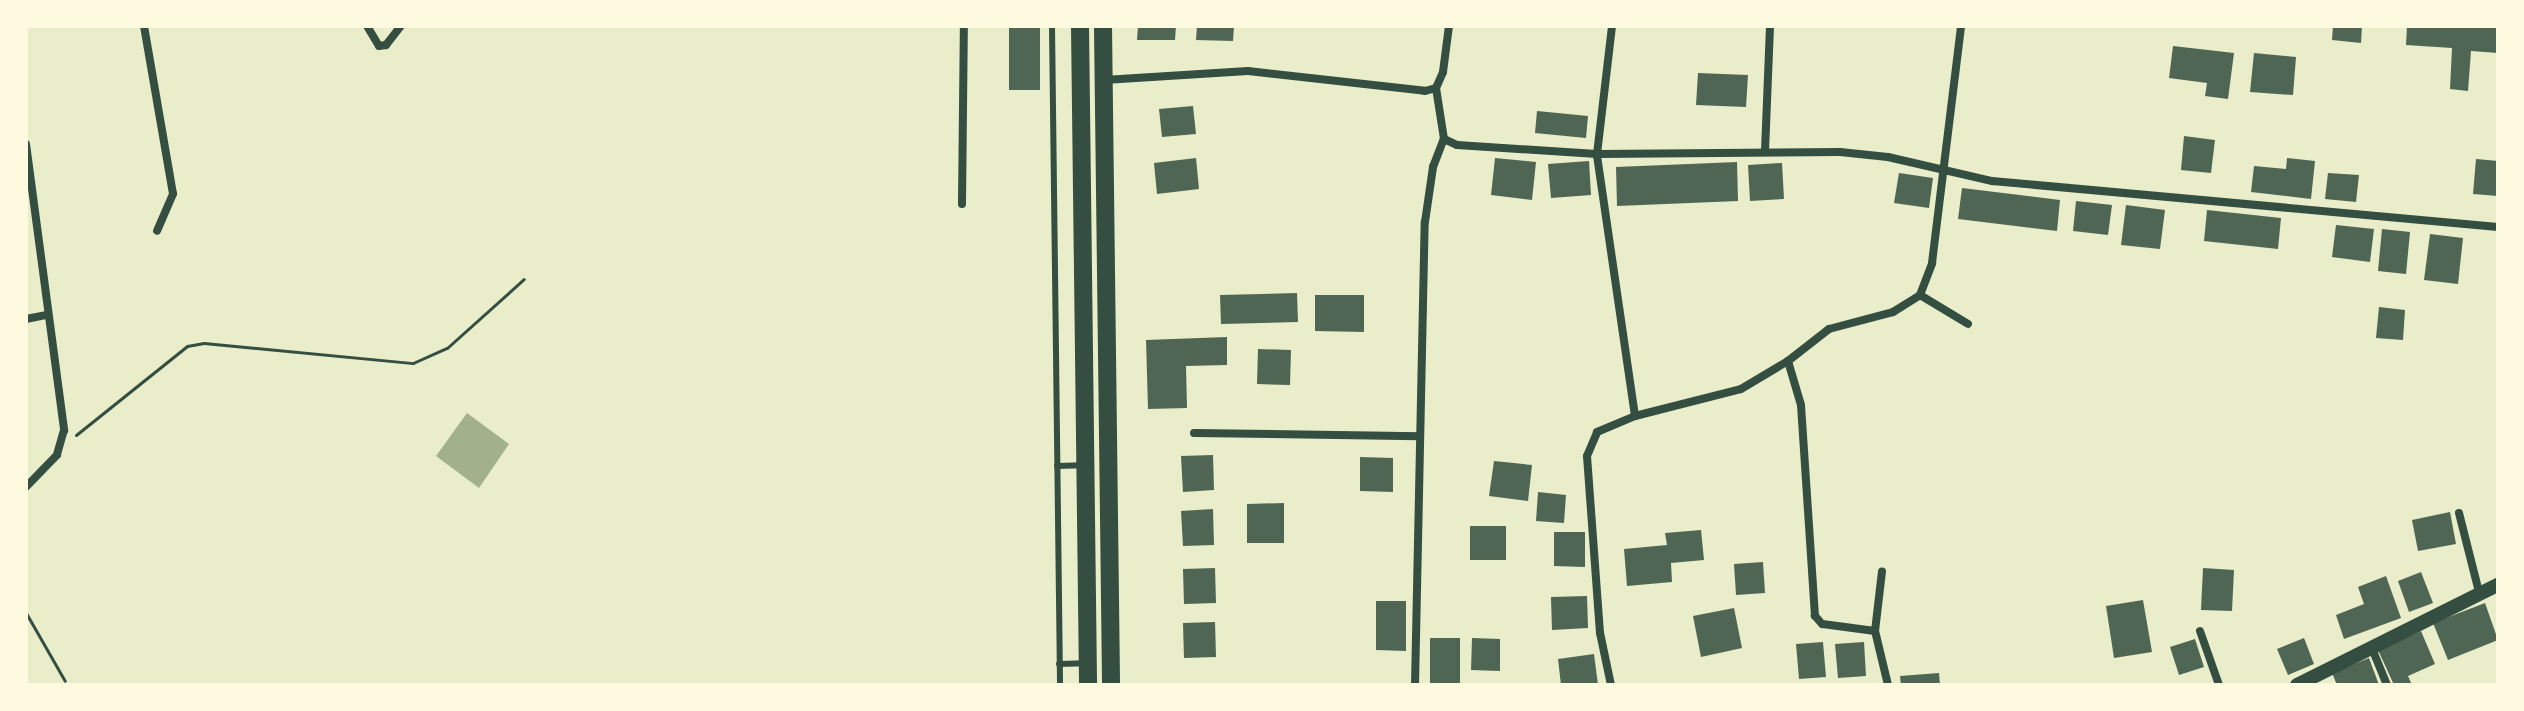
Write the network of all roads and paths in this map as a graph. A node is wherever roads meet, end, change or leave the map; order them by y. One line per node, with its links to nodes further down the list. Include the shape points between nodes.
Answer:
1 (144, 26): 21 (street, via 173,194)
2 (367, 26): 3 (street, via 379,46)
3 (401, 26)
4 (964, 26): 19 (street)
5 (1052, 26): 33 (lane)
6 (1080, 26): 32 (main road)
7 (1103, 26): 12 (main road)
8 (1449, 26): 13 (street)
9 (1612, 26): 17 (street)
10 (1770, 26): 16 (street)
11 (1961, 26): 18 (street)
12 (1104, 80): 13 (street, via 1248,71 1414,91); 48 (main road)
13 (1436, 88): 14 (street)
14 (1444, 139): 17 (street, via 1457,145); 30 (street, via 1433,167 1425,222)
15 (26, 144): 24 (street)
16 (1765, 151): 17 (street); 18 (street, via 1888,157)
17 (1597, 154): 28 (street)
18 (1945, 171): 20 (street, via 1992,181); 23 (street, via 1932,263)
19 (962, 204)
20 (2498, 227)
21 (157, 231)
22 (524, 279): 31 (path, via 447,348 413,363 204,343 187,346 84,431)
23 (1920, 295): 26 (street); 27 (street, via 1893,312 1829,329)
24 (46, 315): 25 (street); 31 (street, via 63,415)
25 (26, 319)
26 (1968, 324)
27 (1788, 361): 28 (street, via 1741,389); 40 (street, via 1801,405 1815,616 1830,627)
28 (1635, 416): 50 (street, via 1597,432 1587,456 1600,633)
29 (1194, 433): 30 (street)
30 (1420, 436): 49 (street)
31 (62, 442): 34 (street, via 50,466)
32 (1085, 464): 33 (lane); 43 (main road)
33 (1057, 466): 44 (lane)
34 (26, 487)
35 (2459, 513): 38 (street)
36 (1882, 571): 40 (street)
37 (2498, 585): 38 (street)
38 (2479, 592): 42 (street)
39 (26, 613): 45 (path)
40 (1875, 631): 51 (street)
41 (2200, 631): 52 (street)
42 (2370, 646): 53 (street); 54 (street)
43 (1088, 663): 44 (lane); 47 (main road)
44 (1059, 664): 46 (lane)
45 (65, 681)
46 (1060, 685)
47 (1088, 685)
48 (1111, 685)
49 (1415, 685)
50 (1611, 685)
51 (1888, 685)
52 (2219, 685)
53 (2297, 685)
54 (2387, 685)

